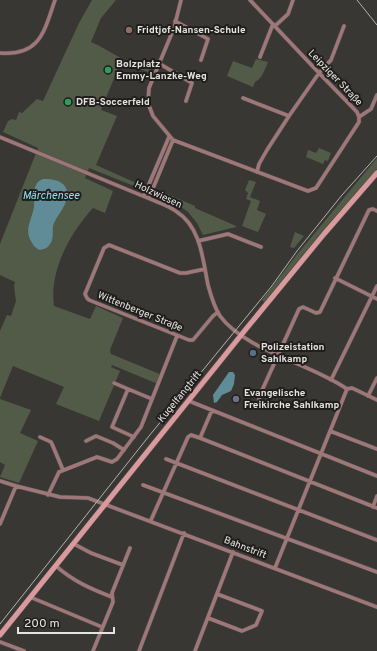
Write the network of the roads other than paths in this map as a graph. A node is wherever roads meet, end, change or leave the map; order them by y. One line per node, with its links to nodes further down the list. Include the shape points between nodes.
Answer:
1 (55, 0): 8 (street, via 44,32 36,42 22,52)
2 (182, 0): 5 (street, Leipziger Straße)
3 (250, 0): 6 (street, Leipziger Straße)
4 (294, 0): 6 (street, via 288,14)
5 (175, 21): 10 (street, via 208,39); 11 (street, Leipziger Straße)
6 (274, 25): 9 (street); 12 (street, Leipziger Straße)
7 (344, 26): 12 (street, via 331,60)
8 (0, 53)
9 (260, 57)
10 (201, 60)
11 (160, 64): 15 (street, via 192,83); 19 (street, Leipziger Straße, via 149,88 148,103 153,116)
12 (319, 73): 16 (street); 17 (street, Leipziger Straße)
13 (377, 95): 17 (street, via 371,109)
14 (243, 98): 16 (street)
15 (186, 101)
16 (290, 116): 21 (street, via 267,150)
17 (359, 117): 21 (street, Leipziger Straße, via 359,122 316,188 308,191)
18 (0, 137): 23 (street, Holzwiesen)
19 (169, 137): 20 (street, Leipziger Straße); 23 (street)
20 (173, 140): 21 (street, Leipziger Straße); 24 (street)
21 (257, 172)
22 (377, 173): 34 (street, Kugelfangtrift)
23 (144, 196): 24 (street, Holzwiesen)
24 (149, 198): 26 (street, Holzwiesen, via 183,216 193,228)
25 (377, 211): 29 (street, via 368,210)
26 (198, 241): 27 (street, via 228,234); 28 (street, Holzwiesen)
27 (261, 247)
28 (204, 269): 33 (street, Holzwiesen, via 211,297); 35 (street, Wittenberger Straße, via 180,274 109,245 104,248 86,291 86,298 89,300)
29 (335, 278): 31 (street); 36 (street, via 318,314 303,307 299,308)
30 (377, 286): 31 (street)
31 (372, 297): 32 (street); 38 (street)
32 (377, 299)
33 (218, 312): 34 (street, Holzwiesen, via 226,323); 35 (street, Wittenberger Straße, via 193,340)
34 (242, 335): 36 (street, Holzwiesen); 45 (street, Kugelfangtrift)
35 (177, 336): 43 (street)
36 (278, 354): 38 (street, Holzwiesen); 46 (street, via 259,397)
37 (377, 378): 42 (street)
38 (331, 380): 41 (street, Holzwiesen)
39 (114, 384): 40 (street)
40 (128, 389): 43 (street); 50 (street, via 112,427)
41 (346, 389): 42 (street, Holzwiesen, via 352,388); 48 (street)
42 (368, 396): 44 (street, Holzwiesen)
43 (152, 399): 50 (street, via 141,427)
44 (377, 400)
45 (189, 401): 47 (street); 67 (street, Kugelfangtrift)
46 (259, 403)
47 (212, 410): 51 (street); 55 (street)
48 (330, 430): 53 (street); 55 (street)
49 (40, 437): 58 (street, via 52,444)
50 (134, 437): 54 (street)
51 (200, 438): 57 (street, via 189,435); 61 (street)
52 (86, 441): 54 (street, via 96,436)
53 (377, 449)
54 (124, 450): 58 (street, via 112,462 97,457)
55 (321, 454): 59 (street); 61 (street)
56 (166, 459): 57 (street)
57 (176, 463): 64 (street); 69 (street)
58 (63, 470): 65 (street, via 57,474)
59 (377, 476)
60 (0, 482): 63 (street, Bahnstrift)
61 (309, 482): 68 (street); 69 (street)
62 (143, 485): 64 (street)
63 (16, 486): 65 (street, Bahnstrift); 71 (street)
64 (163, 493): 70 (street); 73 (street)
65 (48, 494): 67 (street, Bahnstrift, via 88,498)
66 (377, 496): 68 (street)
67 (106, 504): 70 (street, Bahnstrift); 75 (street, Kugelfangtrift)
68 (375, 507)
69 (298, 510): 73 (street); 74 (street)
70 (151, 520): 72 (street, Bahnstrift)
71 (0, 524)
72 (184, 533): 77 (street, Bahnstrift); 92 (street)
73 (287, 538): 80 (street); 81 (street)
74 (377, 540)
75 (74, 544): 78 (street); 79 (street, Kugelfangtrift)
76 (130, 548): 78 (street)
77 (233, 552): 80 (street, Bahnstrift); 82 (street)
78 (123, 565): 83 (street)
79 (56, 566): 83 (street, via 82,585); 84 (street, Kugelfangtrift)
80 (275, 568): 85 (street, Bahnstrift)
81 (377, 572)
82 (217, 594): 86 (street); 86 (street, via 262,611 256,625 242,631)
83 (112, 597): 87 (street)
84 (30, 598): 87 (street); 88 (street, Kugelfangtrift)
85 (377, 607)
86 (208, 618): 93 (street)
87 (102, 627): 91 (street)
88 (0, 635)
89 (0, 642): 90 (street)
90 (24, 651)
91 (93, 651)
92 (139, 651)
93 (195, 651)

